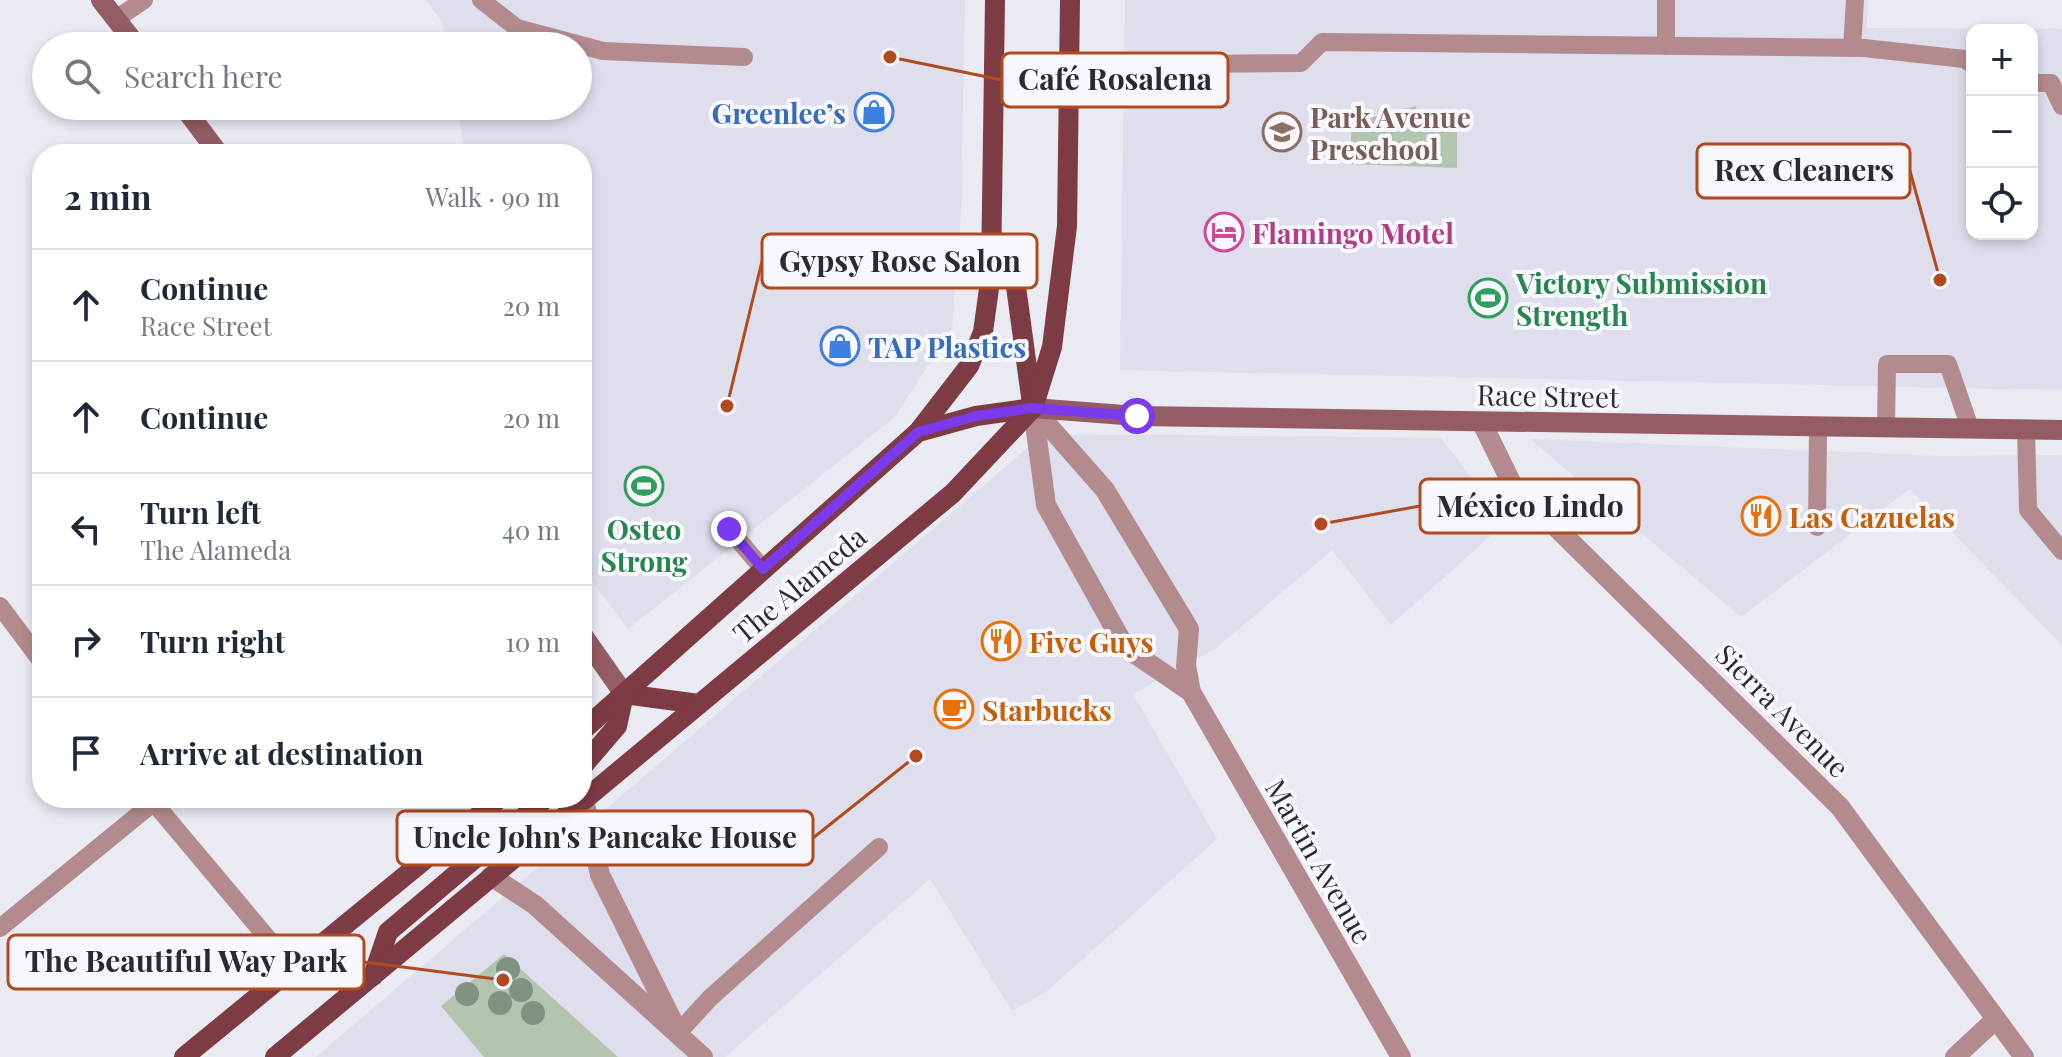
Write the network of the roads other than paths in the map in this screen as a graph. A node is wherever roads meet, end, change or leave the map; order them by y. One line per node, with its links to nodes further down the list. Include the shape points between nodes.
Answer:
1 (101, 0): 8 (main road)
2 (144, 0): 8 (lane)
3 (481, 0): 10 (lane, via 517,28)
4 (995, 0): 21 (main road, The Alameda)
5 (1070, 0): 16 (main road, The Alameda)
6 (1666, 0): 11 (lane)
7 (1855, 0): 13 (lane)
8 (116, 19): 9 (main road)
9 (126, 32)
10 (532, 32)
11 (1666, 46): 13 (lane); 16 (lane, via 1322,42 1301,63)
12 (592, 48): 14 (lane)
13 (1852, 48): 15 (lane)
14 (744, 57)
15 (1966, 60)
16 (1070, 65): 24 (main road, The Alameda, via 1062,288 1052,347)
17 (2038, 83): 18 (lane, via 2051,83)
18 (2062, 106)
19 (194, 120): 20 (main road)
20 (212, 144)
21 (991, 246): 23 (main road, The Alameda); 24 (main road, via 1014,272)
22 (943, 267): 23 (lane)
23 (991, 274): 31 (main road, The Alameda, via 983,332 969,366)
24 (1033, 408): 25 (main road, Race Street, via 1137,416); 31 (main road); 39 (street, Martin Avenue, via 1105,490 1189,629 1186,666); 39 (street, Martin Avenue, via 1046,505 1125,647); 41 (main road, The Alameda, via 953,493)
25 (1482, 423): 26 (main road, Race Street); 56 (street, Sierra Avenue, via 1512,484 1840,807)
26 (1818, 426): 27 (main road, Race Street); 32 (lane)
27 (1886, 427): 28 (main road, Race Street); 28 (lane, via 1887,364 1948,364)
28 (1970, 428): 29 (main road, Race Street)
29 (2026, 429): 30 (main road, Race Street); 34 (lane, via 2028,510)
30 (2062, 430)
31 (918, 432): 35 (main road, The Alameda)
32 (1817, 527)
33 (729, 529): 35 (lane)
34 (2062, 551)
35 (763, 569): 40 (main road, The Alameda)
36 (0, 606): 38 (lane)
37 (592, 648): 40 (main road)
38 (32, 649)
39 (1191, 692): 61 (street, Martin Avenue)
40 (624, 694): 41 (main road); 42 (main road, The Alameda); 43 (main road, via 617,726)
41 (699, 704): 44 (main road, The Alameda)
42 (592, 722)
43 (592, 755)
44 (592, 792)
45 (144, 808): 53 (lane)
46 (161, 808): 54 (lane)
47 (488, 808): 54 (main road)
48 (534, 808): 55 (main road, via 388,932)
49 (573, 808): 52 (main road, The Alameda)
50 (586, 808): 57 (street, via 600,875)
51 (879, 847): 57 (lane)
52 (491, 876): 55 (main road, The Alameda); 57 (street, via 535,905)
53 (0, 928)
54 (291, 966): 58 (main road)
55 (373, 976): 59 (main road, The Alameda)
56 (1996, 1019): 62 (street); 63 (street, Sierra Avenue)
57 (678, 1033): 60 (street)
58 (184, 1057)
59 (275, 1057)
60 (703, 1057)
61 (1401, 1057)
62 (1955, 1057)
63 (2024, 1057)

